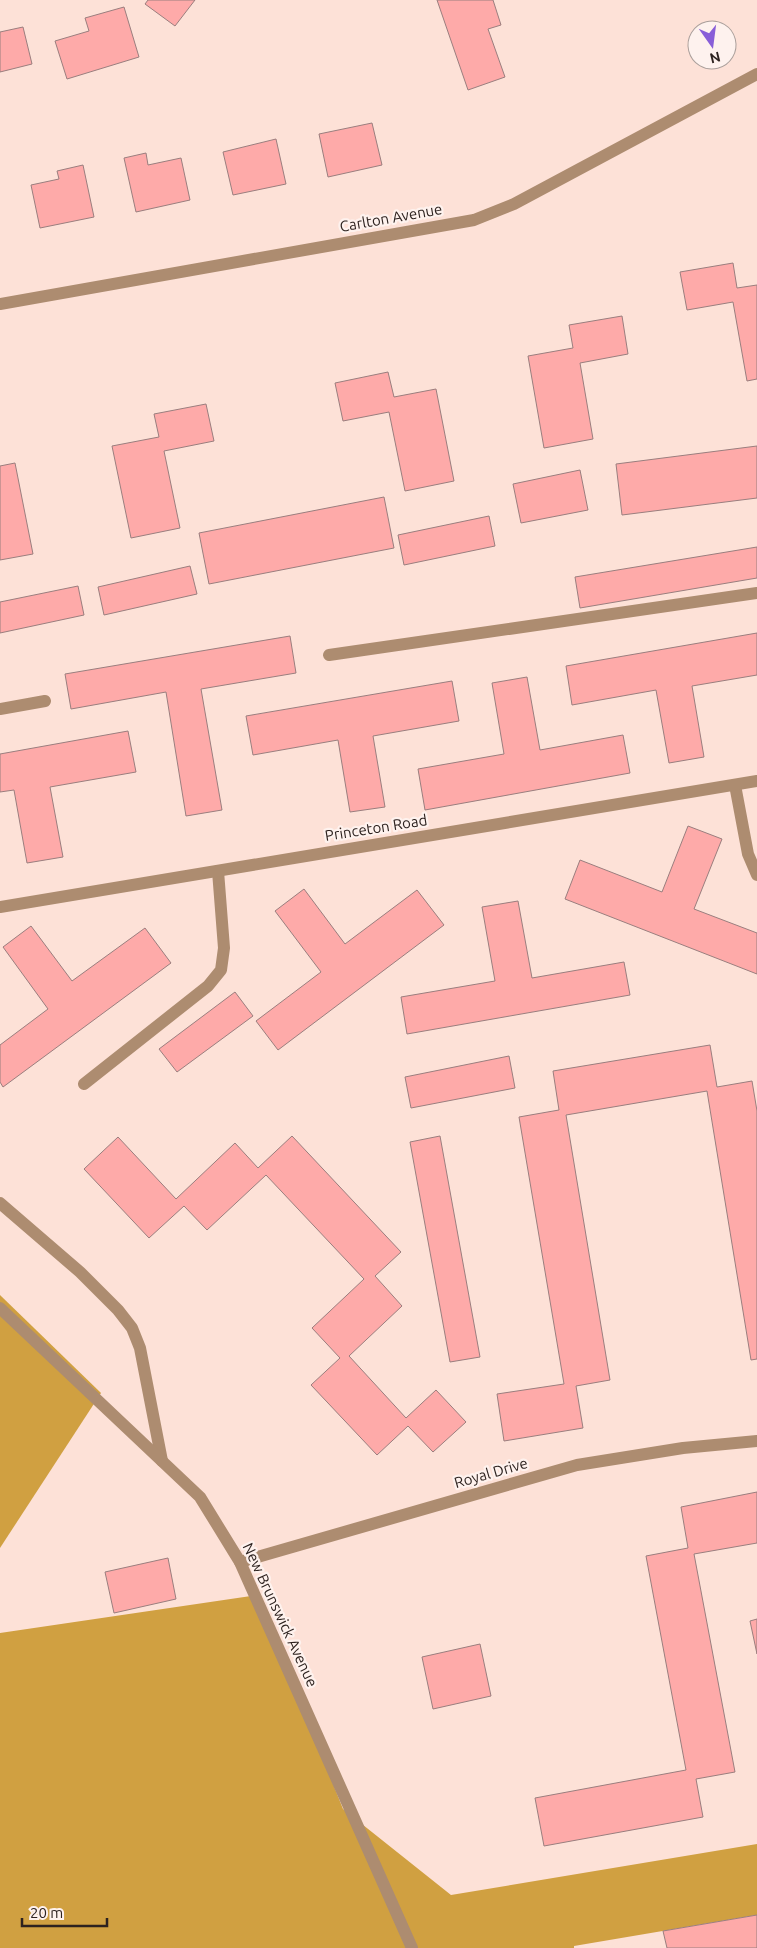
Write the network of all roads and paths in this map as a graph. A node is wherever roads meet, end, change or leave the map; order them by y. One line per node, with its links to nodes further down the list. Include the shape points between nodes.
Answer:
1 (757, 74): 2 (street, Carlton Avenue, via 514,204 474,220)
2 (0, 304)
3 (757, 592): 4 (street)
4 (329, 655)
5 (45, 702): 6 (street)
6 (0, 708)
7 (757, 781): 8 (street, Princeton Road)
8 (735, 785): 9 (street, Princeton Road); 10 (street, via 748,854)
9 (218, 871): 11 (street, Princeton Road); 12 (street, via 224,948 221,970 208,986)
10 (757, 875)
11 (0, 907)
12 (84, 1084)
13 (0, 1203): 16 (street, via 80,1272 132,1328 140,1348)
14 (0, 1308): 16 (street, New Brunswick Avenue)
15 (757, 1441): 17 (street, Royal Drive, via 683,1448 577,1465)
16 (162, 1461): 17 (street, New Brunswick Avenue, via 200,1497)
17 (240, 1562): 18 (street, New Brunswick Avenue)
18 (412, 1948)

